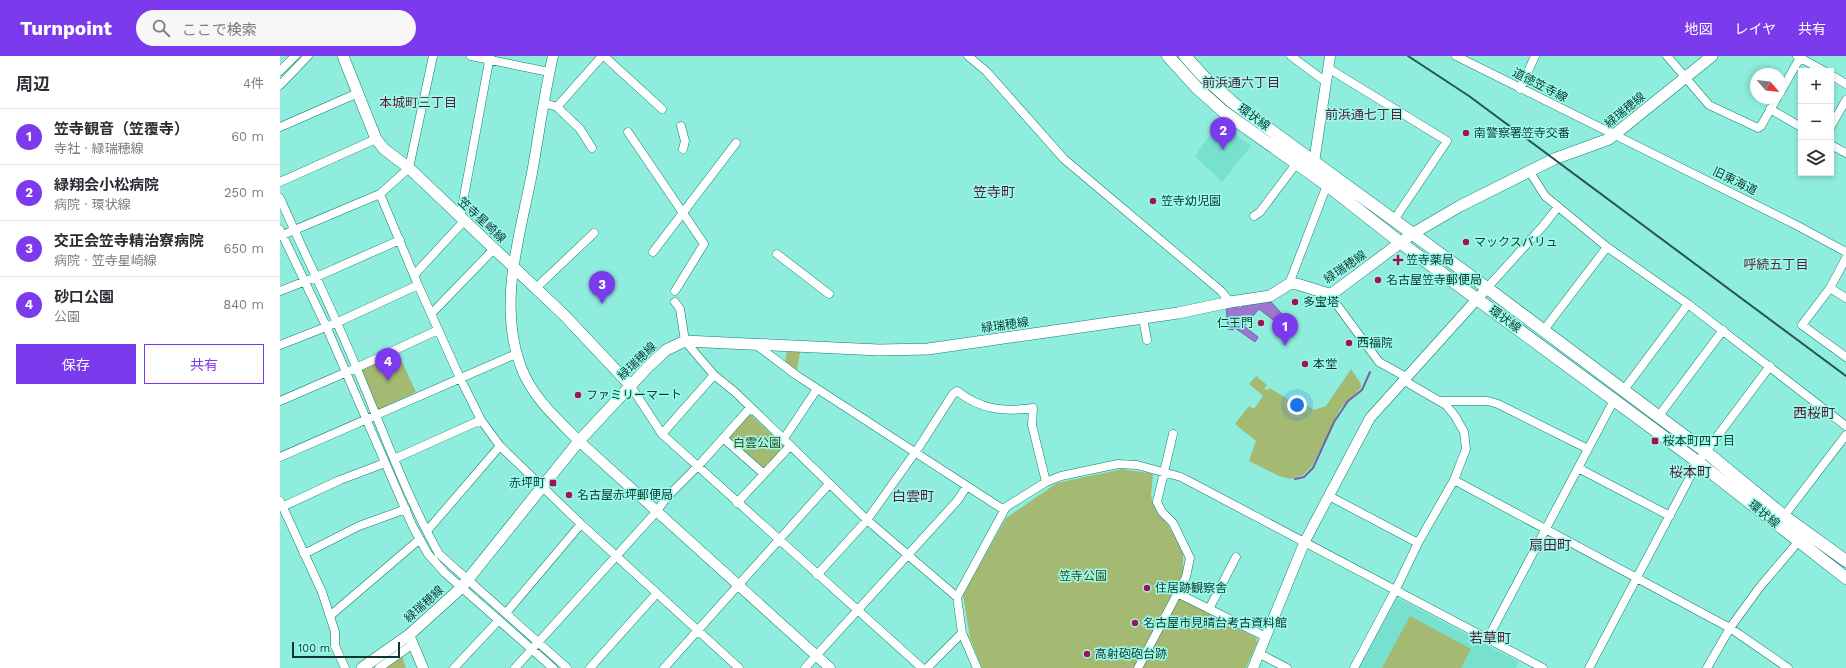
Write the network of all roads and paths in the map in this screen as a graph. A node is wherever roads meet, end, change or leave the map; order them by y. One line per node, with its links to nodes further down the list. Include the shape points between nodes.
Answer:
1 (294, 56): 21 (street)
2 (308, 56): 28 (street)
3 (343, 56): 30 (main road, 笠寺星崎線)
4 (433, 56): 51 (street)
5 (471, 56): 18 (street)
6 (553, 56): 22 (street)
7 (603, 56): 34 (street); 35 (street)
8 (968, 56): 91 (street, via 986,71 1064,160 1221,291)
9 (1168, 56): 50 (main road, 環状線, via 1193,84 1224,112)
10 (1185, 56): 49 (main road, 環状線, via 1232,102)
11 (1291, 56): 25 (street)
12 (1330, 56): 19 (street)
13 (1456, 56): 29 (street, 道徳笠寺線)
14 (1535, 56): 29 (street)
15 (1667, 56): 24 (street)
16 (1712, 56): 24 (main road, 緑瑞穂線)
17 (1800, 57): 20 (street); 26 (street)
18 (490, 58): 22 (street); 61 (street)
19 (1328, 68): 25 (street); 62 (street, via 1448,141)
20 (1819, 68)
21 (280, 71)
22 (549, 72): 32 (street)
23 (1834, 77): 27 (street)
24 (1685, 79): 36 (street, via 1709,105 1758,128); 42 (main road, 緑瑞穂線)
25 (1326, 82): 49 (street)
26 (1786, 82)
27 (1846, 84)
28 (280, 86)
29 (1520, 88): 42 (street, 道徳笠寺線)
30 (358, 93): 40 (street); 43 (main road, 笠寺星崎線)
31 (1846, 100): 37 (street)
32 (544, 103): 34 (street); 75 (street)
33 (1774, 104): 36 (street)
34 (557, 107): 46 (street, via 580,129)
35 (662, 109)
36 (1770, 110): 38 (street)
37 (1834, 121)
38 (1798, 125)
39 (681, 126): 47 (street, via 685,141)
40 (280, 127)
41 (628, 132): 59 (street)
42 (1613, 134): 52 (main road, 緑瑞穂線, via 1609,139 1559,157); 72 (street, 旧東海道)
43 (376, 138): 51 (main road, 笠寺星崎線, via 384,149); 54 (street)
44 (736, 143): 59 (street)
45 (1834, 147): 48 (street)
46 (592, 148)
47 (683, 149)
48 (1846, 154)
49 (1316, 162): 53 (street); 62 (main road, 環状線)
50 (1296, 164): 53 (main road, 環状線); 60 (street, via 1260,212)
51 (409, 168): 56 (street); 61 (main road, 笠寺星崎線)
52 (1530, 172): 58 (street, via 1545,196); 66 (main road, 緑瑞穂線, via 1460,206)
53 (1311, 174): 55 (main road, 環状線)
54 (280, 182)
55 (1327, 185): 68 (main road, 環状線); 79 (street)
56 (380, 194): 63 (street); 67 (street)
57 (280, 198): 63 (street)
58 (1558, 207): 69 (street); 82 (street)
59 (682, 214): 71 (street); 85 (street, via 704,244)
60 (1254, 216)
61 (462, 219): 70 (main road, 笠寺星崎線); 76 (street)
62 (1394, 220): 66 (main road, 環状線)
63 (294, 231): 65 (street); 77 (street)
64 (594, 233): 81 (street)
65 (281, 234): 78 (street)
66 (1412, 234): 68 (main road, 緑瑞穂線); 82 (main road, 環状線)
67 (400, 240): 76 (street); 77 (street)
68 (1401, 243): 87 (main road, 緑瑞穂線); 89 (main road, 環状線)
69 (1607, 247): 92 (street); 99 (street)
70 (494, 249): 75 (main road, 笠寺星崎線); 93 (street)
71 (653, 252)
72 (1846, 252)
73 (777, 254): 86 (street)
74 (1846, 258): 83 (street)
75 (514, 267): 81 (main road, 笠寺星崎線); 104 (street, via 510,305 511,333)
76 (415, 274): 80 (street)
77 (316, 277): 78 (street); 95 (street)
78 (305, 280): 84 (street); 96 (street)
79 (1290, 284): 87 (main road, 緑瑞穂線); 91 (main road, 緑瑞穂線, via 1270,296)
80 (418, 285): 93 (street); 95 (street)
81 (536, 288): 112 (main road, 笠寺星崎線)
82 (1487, 288): 89 (street); 99 (main road, 環状線)
83 (1830, 288): 88 (street); 105 (street, via 1802,325)
84 (280, 291)
85 (675, 291)
86 (829, 294)
87 (1329, 294): 111 (street, via 1379,362)
88 (1846, 298)
89 (1477, 299): 111 (street); 115 (main road, 環状線)
90 (675, 302): 101 (street, via 680,309)
91 (1230, 302): 94 (main road, 緑瑞穂線)
92 (1688, 304): 98 (street); 114 (street)
93 (432, 313): 97 (street)
94 (1142, 318): 100 (street); 102 (main road, 緑瑞穂線, via 928,349 872,350)
95 (336, 323): 96 (street); 107 (street)
96 (326, 326): 103 (street); 108 (street)
97 (438, 330): 107 (street); 110 (street)
98 (1723, 330): 106 (street); 120 (street)
99 (1543, 331): 114 (main road, 環状線)
100 (1147, 340)
101 (685, 341): 102 (main road, 緑瑞穂線); 109 (street); 112 (main road, 緑瑞穂線, via 666,350)
102 (754, 344): 113 (street)
103 (280, 345)
104 (516, 354): 110 (street); 129 (street, via 535,393)
105 (1846, 357)
106 (1770, 366): 123 (street); 134 (street)
107 (356, 368): 108 (street); 119 (street)
108 (346, 373): 116 (street); 121 (street)
109 (714, 375): 118 (street); 124 (street)
110 (460, 378): 119 (street); 122 (street)
111 (1405, 379): 117 (street); 148 (street, via 1370,418)
112 (630, 385): 124 (street); 129 (main road, 緑瑞穂線)
113 (817, 389): 128 (street); 133 (street)
114 (1623, 391): 120 (main road, 環状線)
115 (1614, 400): 132 (street); 138 (main road, 環状線)
116 (280, 401)
117 (1442, 401): 132 (street, via 1488,401 1498,404); 143 (street, via 1464,432 1466,449)
118 (750, 408): 127 (street); 128 (street)
119 (375, 415): 121 (street); 136 (street)
120 (1658, 417): 134 (main road, 環状線)
121 (366, 420): 135 (street); 137 (street)
122 (482, 420): 130 (street); 136 (street)
123 (1846, 426)
124 (662, 434): 139 (street)
125 (1173, 434): 141 (street)
126 (1846, 435): 155 (street)
127 (724, 438): 139 (street); 142 (street)
128 (783, 440): 131 (street)
129 (579, 441): 147 (main road, 緑瑞穂線); 153 (street)
130 (500, 446): 147 (street); 159 (street)
131 (790, 446): 142 (street); 145 (street)
132 (1588, 449): 140 (street)
133 (915, 452): 144 (street, via 957,391 976,404 991,409 1033,408 1032,425); 146 (street); 156 (street)
134 (1706, 452): 138 (street); 155 (main road, 環状線)
135 (280, 457)
136 (394, 459): 159 (street)
137 (385, 462): 150 (street); 151 (street)
138 (1698, 462): 154 (street); 163 (main road, 環状線)
139 (698, 466): 149 (street); 153 (street, via 666,498)
140 (1578, 468): 154 (street); 158 (street)
141 (1163, 472): 144 (street, via 1137,465 1118,464); 162 (street, via 1182,477 1258,519); 177 (street, via 1157,502 1162,512 1173,523 1190,558 1186,577)
142 (764, 474): 149 (street)
143 (1454, 480): 158 (street); 164 (street)
144 (1046, 482): 152 (street)
145 (829, 484): 156 (street); 161 (street)
146 (967, 486): 152 (street); 166 (street, via 957,501)
147 (542, 488): 157 (street); 173 (main road, 緑瑞穂線)
148 (1329, 496): 162 (street); 164 (street)
149 (738, 503): 161 (street)
150 (281, 504): 165 (street)
151 (406, 509): 160 (street); 165 (street, via 359,526)
152 (1004, 510): 178 (street)
153 (657, 511): 167 (street); 174 (street)
154 (1670, 516): 171 (street)
155 (1784, 516): 169 (main road, 環状線)
156 (867, 520): 166 (street); 170 (street)
157 (581, 524): 167 (street); 181 (street)
158 (1546, 528): 171 (street); 188 (street)
159 (427, 531): 173 (street, via 439,554)
160 (420, 539): 173 (street, via 428,554 444,573); 182 (street)
161 (779, 540): 170 (street); 174 (street)
162 (1305, 541): 175 (street); 187 (street)
163 (1798, 542): 172 (main road, 環状線); 184 (street, via 1759,588)
164 (1418, 543): 175 (street)
165 (304, 554): 182 (street)
166 (908, 555): 178 (street); 180 (street)
167 (616, 556): 176 (street); 190 (street)
168 (1236, 557): 179 (street)
169 (1846, 561)
170 (817, 575): 180 (street)
171 (1638, 577): 184 (street); 214 (street)
172 (1846, 578)
173 (465, 584): 181 (street); 183 (street); 189 (main road, 緑瑞穂線)
174 (739, 585): 185 (street); 192 (street)
175 (1396, 590): 188 (street); 212 (street)
176 (657, 593): 185 (street); 202 (street)
177 (1177, 593): 179 (street); 209 (street)
178 (957, 597): 186 (street)
179 (1209, 609): 187 (street)
180 (857, 610): 192 (street); 206 (street)
181 (506, 613): 190 (street)
182 (331, 615): 194 (street, via 335,646)
183 (499, 620): 190 (street); 198 (street)
184 (1730, 628): 215 (street); 216 (street)
185 (698, 630): 193 (street); 203 (street)
186 (962, 633): 207 (street); 208 (street)
187 (1266, 637): 191 (street)
188 (1488, 638): 213 (street)
189 (411, 640): 195 (main road, 緑瑞穂線); 196 (street); 197 (street)
190 (535, 646): 199 (street); 200 (street); 201 (street)
191 (1260, 654): 210 (street); 211 (street)
192 (816, 655): 204 (street); 205 (street)
193 (737, 667)
194 (345, 668)
195 (362, 668)
196 (378, 668)
197 (422, 668)
198 (454, 668)
199 (515, 668)
200 (553, 668)
201 (567, 668)
202 (590, 668)
203 (664, 668)
204 (804, 668)
205 (830, 668)
206 (922, 668)
207 (927, 668)
208 (977, 668)
209 (1138, 668)
210 (1253, 668)
211 (1287, 668)
212 (1354, 668)
213 (1543, 668)
214 (1589, 668)
215 (1707, 668)
216 (1788, 668)

